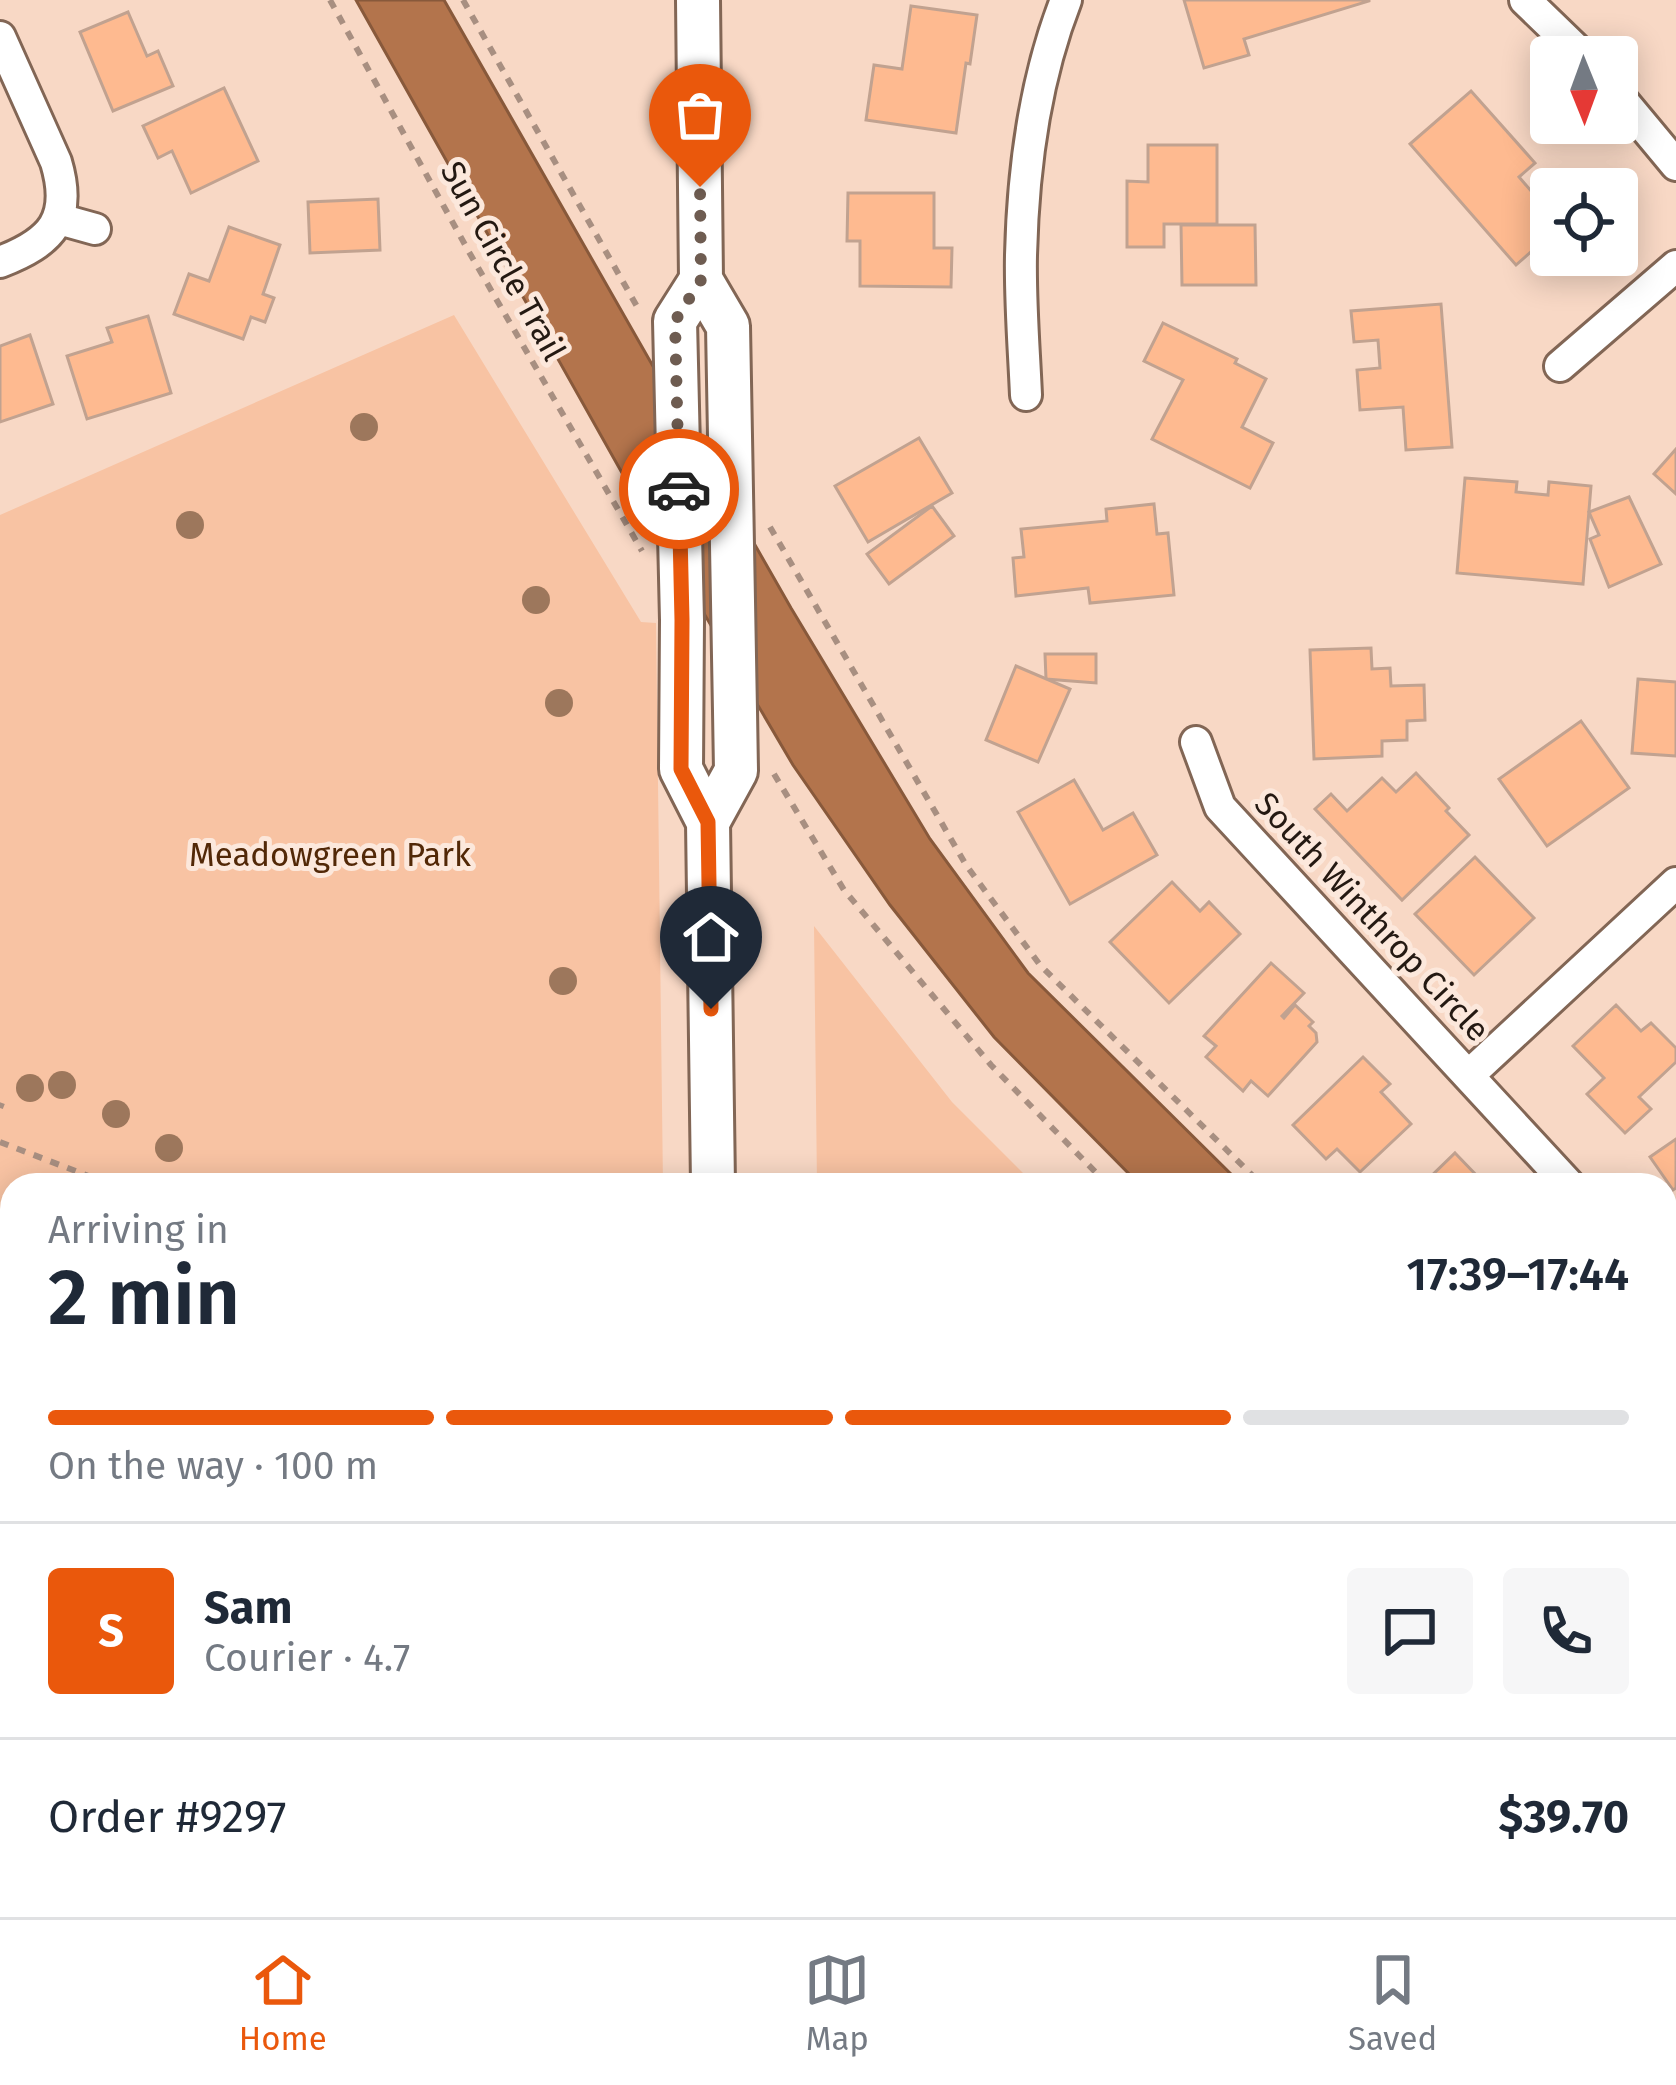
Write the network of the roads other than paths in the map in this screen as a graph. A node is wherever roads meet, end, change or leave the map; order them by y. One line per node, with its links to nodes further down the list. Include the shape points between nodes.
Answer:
1 (698, 0): 12 (main road)
2 (1066, 0): 14 (street, via 1029,147 1021,255)
3 (1525, 0): 4 (street)
4 (1562, 36)
5 (0, 37): 8 (street, via 56,161)
6 (1638, 119): 7 (street)
7 (1676, 165)
8 (58, 219): 9 (street); 10 (street, via 35,247)
9 (95, 229)
10 (0, 262)
11 (1676, 266): 13 (street)
12 (701, 280): 16 (main road, via 675,321 681,769); 16 (main road, via 728,326 736,771)
13 (1560, 366)
14 (1026, 395)
15 (1196, 742): 18 (street, South Winthrop Circle, via 1220,807)
16 (708, 822): 19 (main road)
17 (1676, 883): 18 (street)
18 (1469, 1075): 20 (street, South Winthrop Circle)
19 (713, 1173)
20 (1558, 1173)

